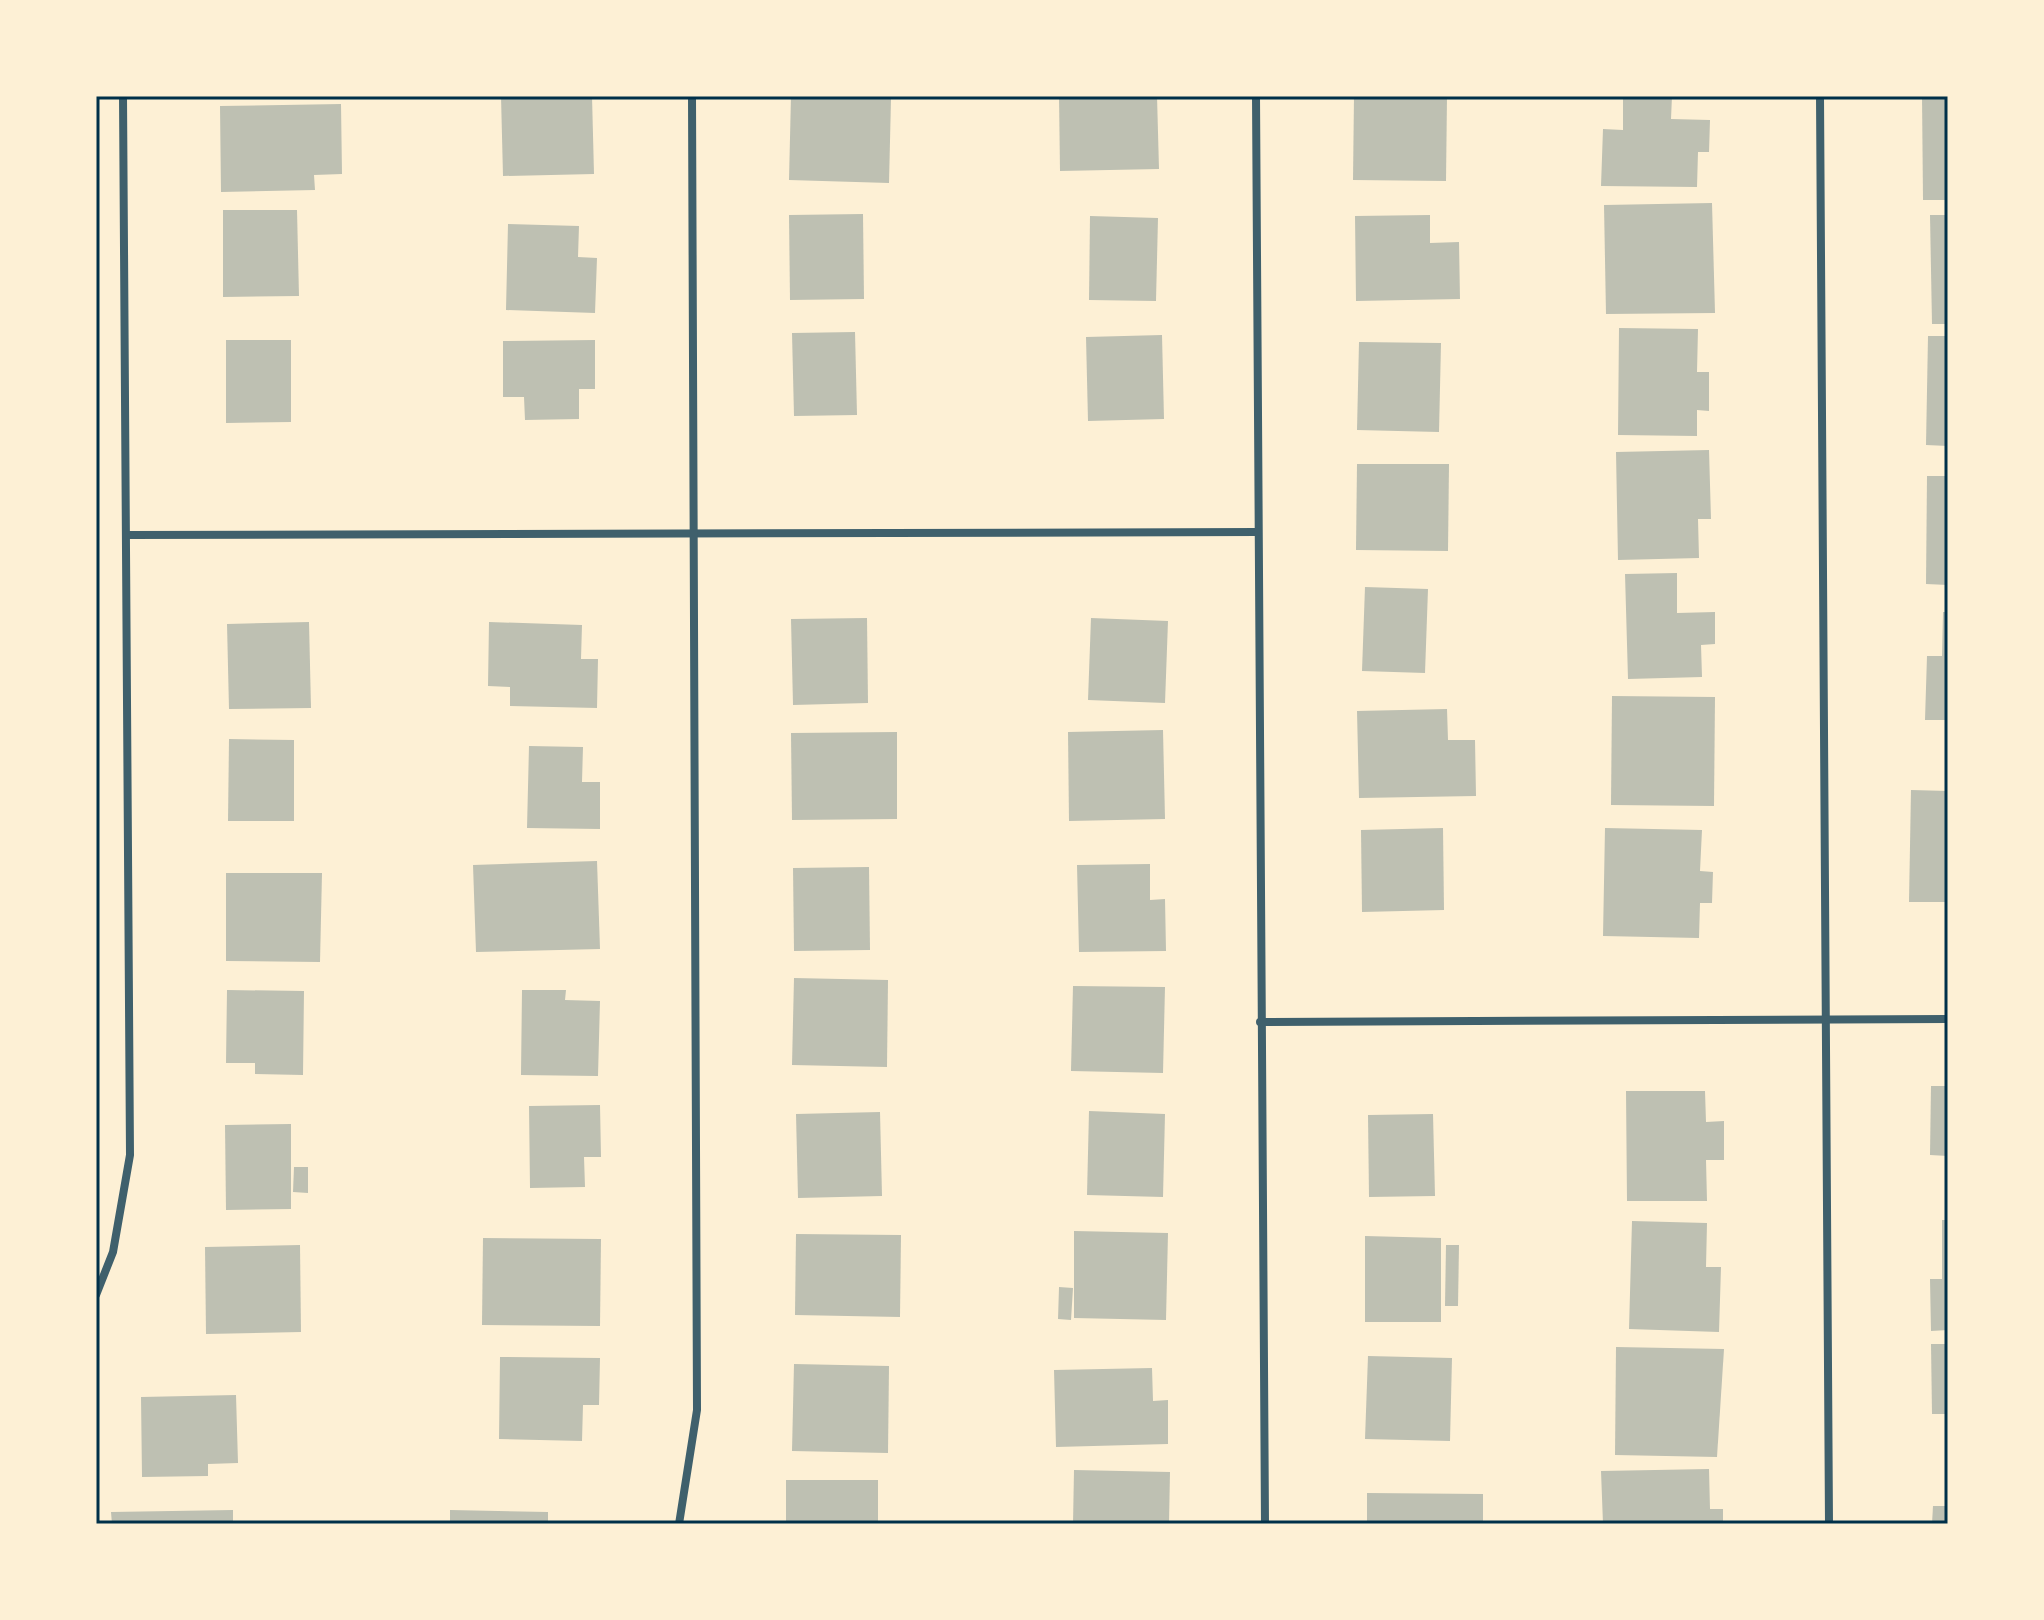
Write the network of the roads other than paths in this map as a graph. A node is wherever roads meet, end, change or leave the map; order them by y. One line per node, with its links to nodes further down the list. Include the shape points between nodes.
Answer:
1 (123, 96): 7 (street)
2 (692, 96): 6 (street)
3 (1256, 96): 5 (street)
4 (1820, 96): 8 (street)
5 (1258, 532): 6 (street); 10 (street)
6 (695, 534): 7 (street); 12 (street, via 697,1410)
7 (127, 535): 11 (street, via 130,1155 113,1252)
8 (1827, 1019): 9 (street); 10 (street); 14 (street)
9 (1948, 1019)
10 (1260, 1022): 13 (street)
11 (96, 1295)
12 (679, 1524)
13 (1265, 1524)
14 (1829, 1524)

